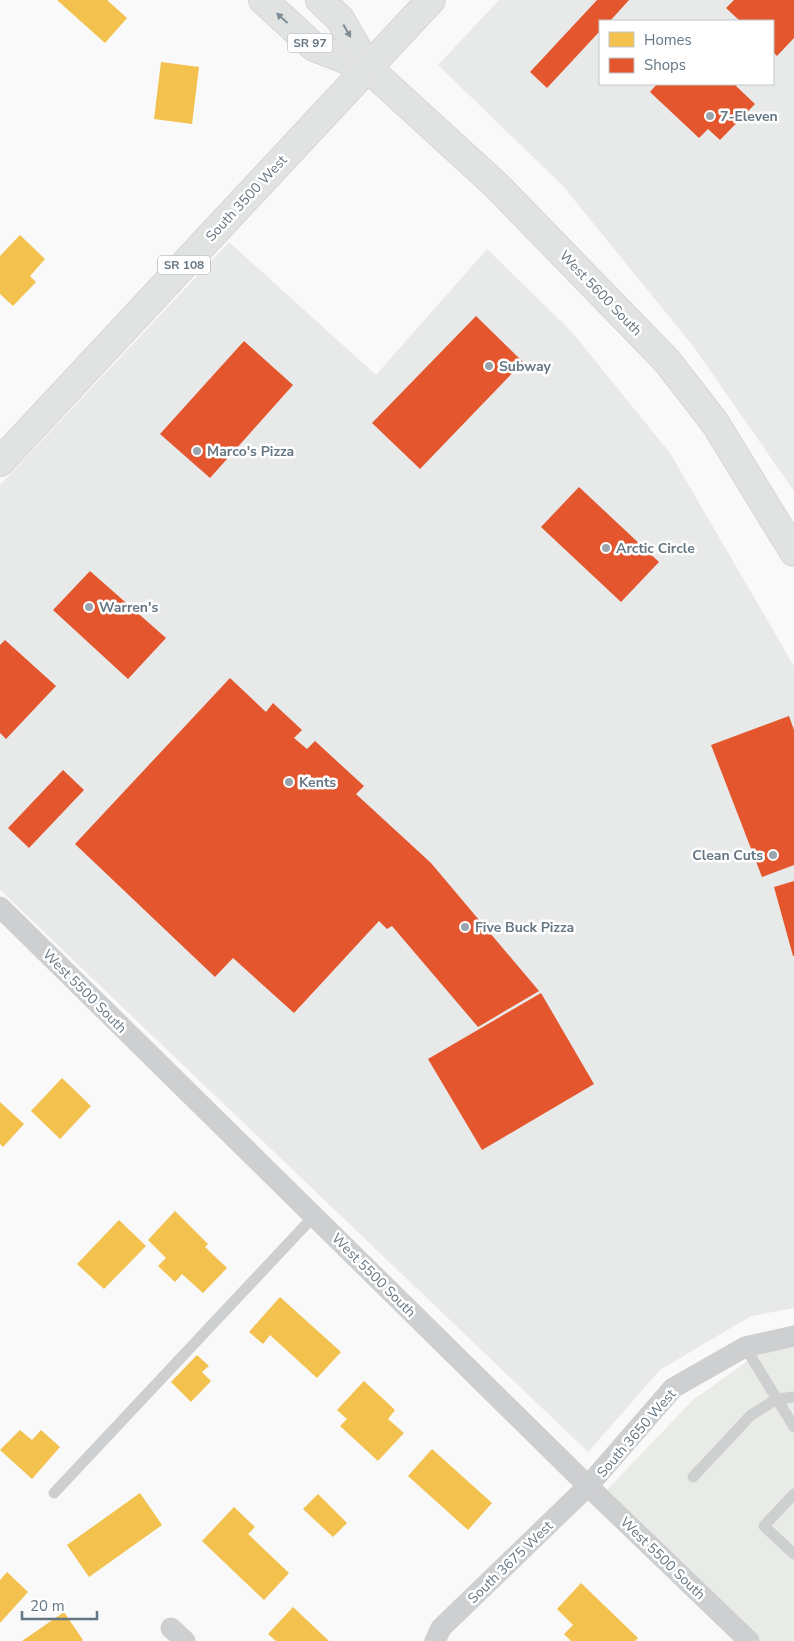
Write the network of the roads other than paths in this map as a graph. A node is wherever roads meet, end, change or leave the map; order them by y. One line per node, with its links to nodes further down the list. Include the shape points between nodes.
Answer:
1 (262, 0): 4 (main road, SR 97, one-way to 1, via 314,47)
2 (320, 0): 4 (main road, SR 97, one-way to 4, via 340,18)
3 (432, 0): 4 (main road, South 3500 West / SR 108)
4 (368, 68): 5 (main road, South 3500 West / SR 108); 6 (main road, West 5600 South / SR 97, via 496,185 667,361 715,423)
5 (0, 462)
6 (794, 552)
7 (0, 907): 8 (street, West 5500 South)
8 (314, 1216): 15 (street, West 5500 South); 16 (lane)
9 (794, 1336): 10 (street, South 3650 West)
10 (745, 1347): 12 (lane); 15 (street, South 3650 West, via 672,1388)
11 (794, 1397): 12 (lane)
12 (777, 1399): 13 (lane); 14 (lane, via 751,1415)
13 (794, 1427)
14 (693, 1477)
15 (588, 1486): 19 (street, South 3675 West, via 441,1628); 20 (street, West 5500 South)
16 (54, 1493)
17 (794, 1494): 18 (lane, via 764,1526)
18 (794, 1554)
19 (435, 1641)
20 (749, 1641)

